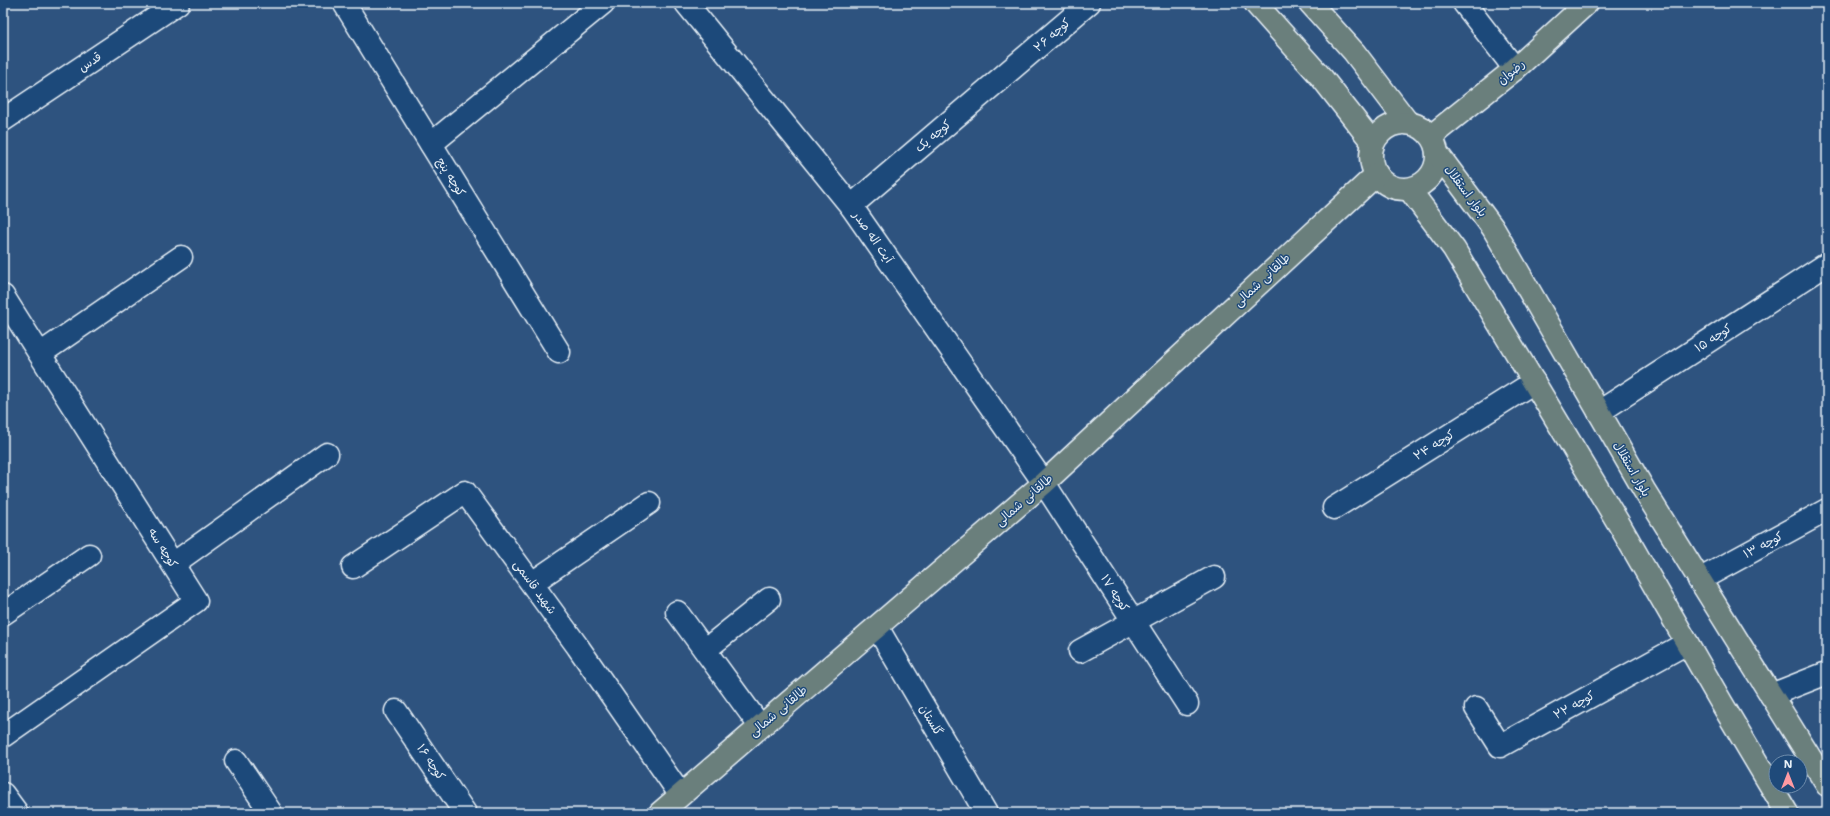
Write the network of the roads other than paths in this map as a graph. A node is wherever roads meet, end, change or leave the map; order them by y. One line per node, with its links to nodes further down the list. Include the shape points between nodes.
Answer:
1 (178, 3): 10 (street, قدس)
2 (344, 3): 16 (street, کوچه پنج)
3 (603, 3): 16 (street)
4 (686, 3): 20 (street, آیت اله صدر)
5 (1089, 3): 11 (street, کوچه ۲۶)
6 (1255, 3): 15 (main road, via 1322,78)
7 (1310, 3): 14 (main road, via 1354,52)
8 (1464, 3): 12 (street)
9 (1587, 3): 12 (main road, رضوان)
10 (155, 10): 13 (street, قدس)
11 (1015, 67): 20 (street, کوچه یک)
12 (1515, 69): 17 (main road, رضوان)
13 (3, 120)
14 (1408, 123): 15 (main road, via 1387,127); 17 (main road, via 1425,130)
15 (1373, 142): 18 (main road, via 1372,165)
16 (431, 144): 24 (street, کوچه پنج)
17 (1434, 145): 19 (main road, via 1436,166 1421,185); 27 (main road, بلوار استقلال, via 1493,228)
18 (1376, 174): 19 (main road, via 1385,183 1397,188); 29 (main road, طالقانی شمالی)
19 (1409, 188): 26 (main road, via 1454,249)
20 (851, 206): 29 (street, آیت اله صدر)
21 (181, 257): 25 (street)
22 (1827, 264): 27 (street, کوچه ۱۵)
23 (3, 296): 25 (street, کوچه سه)
24 (559, 352)
25 (40, 354): 34 (street, کوچه سه)
26 (1534, 382): 31 (street, کوچه ۲۴); 44 (main road)
27 (1599, 412): 37 (main road, بلوار استقلال)
28 (327, 454): 34 (street)
29 (1044, 483): 42 (street, کوچه ۱۷); 43 (main road, طالقانی شمالی)
30 (649, 503): 38 (street)
31 (1334, 508)
32 (1827, 510): 37 (street, کوچه ۱۳)
33 (89, 556): 41 (street)
34 (173, 564): 53 (street, کوچه سه, via 196,601)
35 (353, 567): 38 (street, شهید قاسمی, via 465,492)
36 (1214, 577): 42 (street)
37 (1699, 580): 48 (main road, بلوار استقلال)
38 (532, 583): 57 (street, شهید قاسمی)
39 (769, 599): 45 (street)
40 (677, 612): 45 (street)
41 (3, 614)
42 (1133, 621): 46 (street); 49 (street, کوچه ۱۷)
43 (877, 627): 52 (main road, طالقانی شمالی); 62 (street, گلستان)
44 (1687, 643): 50 (street, کوچه ۲۲, via 1500,746); 63 (main road)
45 (705, 650): 52 (street)
46 (1080, 651)
47 (1827, 673): 48 (street)
48 (1771, 695): 55 (main road, بلوار استقلال)
49 (1187, 704)
50 (1476, 708)
51 (396, 711): 60 (street, کوچه ۱۶)
52 (760, 726): 57 (main road, طالقانی شمالی)
53 (3, 736)
54 (236, 761): 59 (street)
55 (1827, 785)
56 (3, 794): 58 (street)
57 (680, 794): 61 (main road, طالقانی شمالی)
58 (17, 813)
59 (271, 813)
60 (465, 813)
61 (660, 813)
62 (986, 813)
63 (1787, 813)

